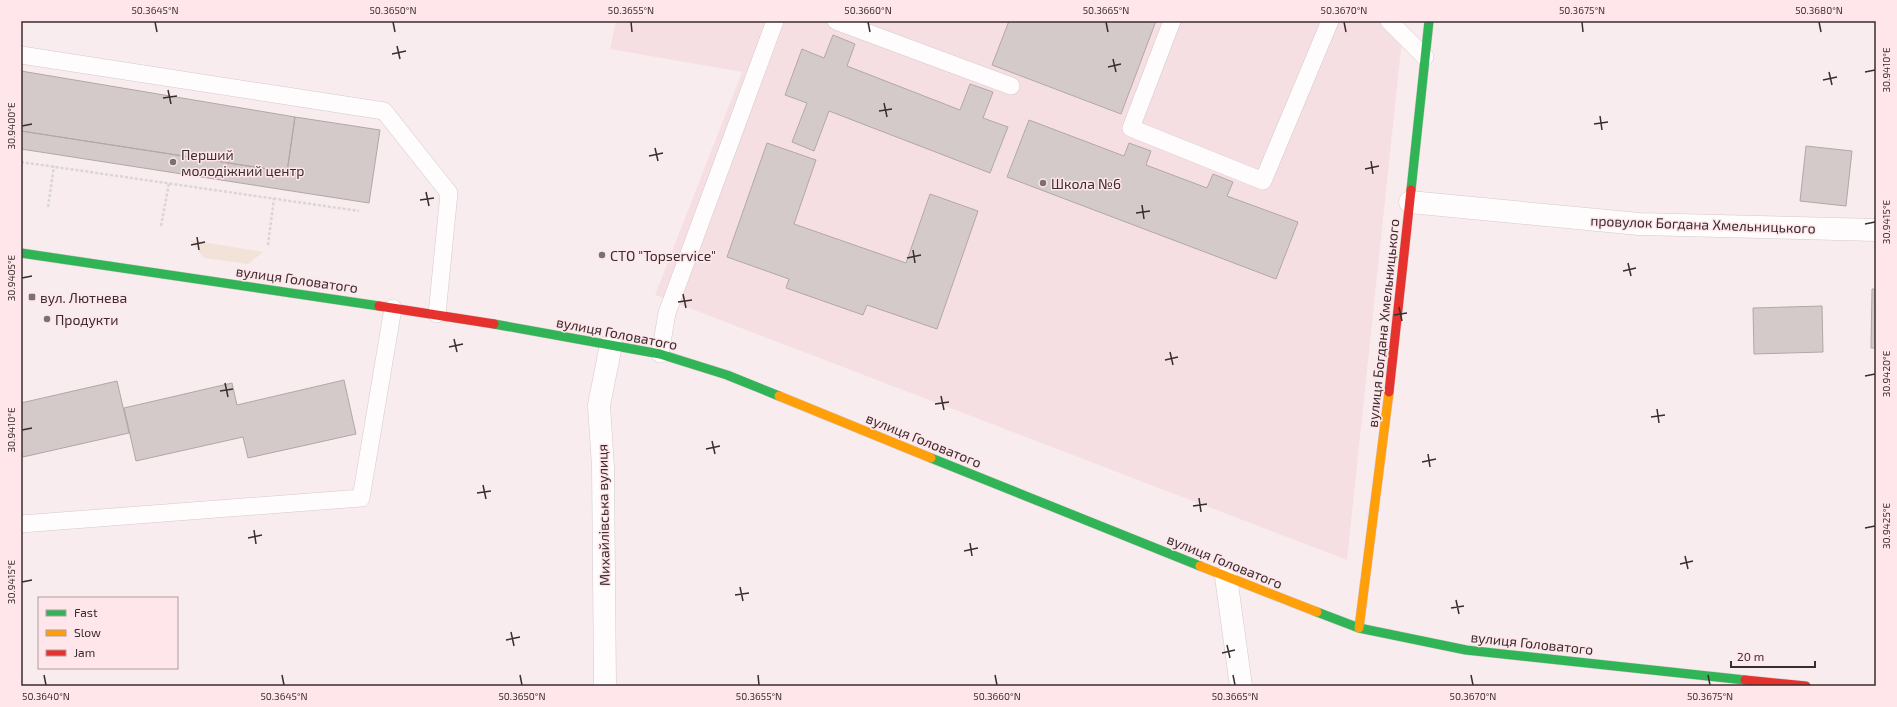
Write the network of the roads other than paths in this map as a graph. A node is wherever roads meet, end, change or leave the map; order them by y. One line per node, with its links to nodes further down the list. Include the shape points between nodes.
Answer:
1 (774, 21): 16 (lane, via 667,313)
2 (836, 21): 9 (lane)
3 (1172, 21): 4 (lane, via 1131,128 1263,181)
4 (1330, 21)
5 (1389, 21): 8 (lane)
6 (1429, 21): 8 (main road, вулиця Богдана Хмельницького)
7 (21, 55): 14 (lane, via 384,111 449,193)
8 (1425, 56): 10 (main road, вулиця Богдана Хмельницького)
9 (1011, 86)
10 (1410, 202): 11 (street, провулок Богдана Хмельницького, via 1639,224); 19 (main road, вулиця Богдана Хмельницького, via 1387,415)
11 (1876, 230)
12 (21, 253): 13 (main road, вулиця Головатого)
13 (393, 308): 14 (main road, вулиця Головатого); 17 (lane, via 361,498)
14 (437, 314): 15 (main road, вулиця Головатого)
15 (611, 345): 16 (main road, вулиця Головатого); 20 (street, Михайлівська вулиця, via 599,405 603,467)
16 (660, 354): 18 (main road, вулиця Головатого, via 727,375)
17 (21, 524)
18 (1226, 578): 19 (main road, вулиця Головатого); 21 (street)
19 (1359, 628): 22 (main road, вулиця Головатого, via 1466,650)
20 (605, 686)
21 (1240, 686)
22 (1806, 686)

